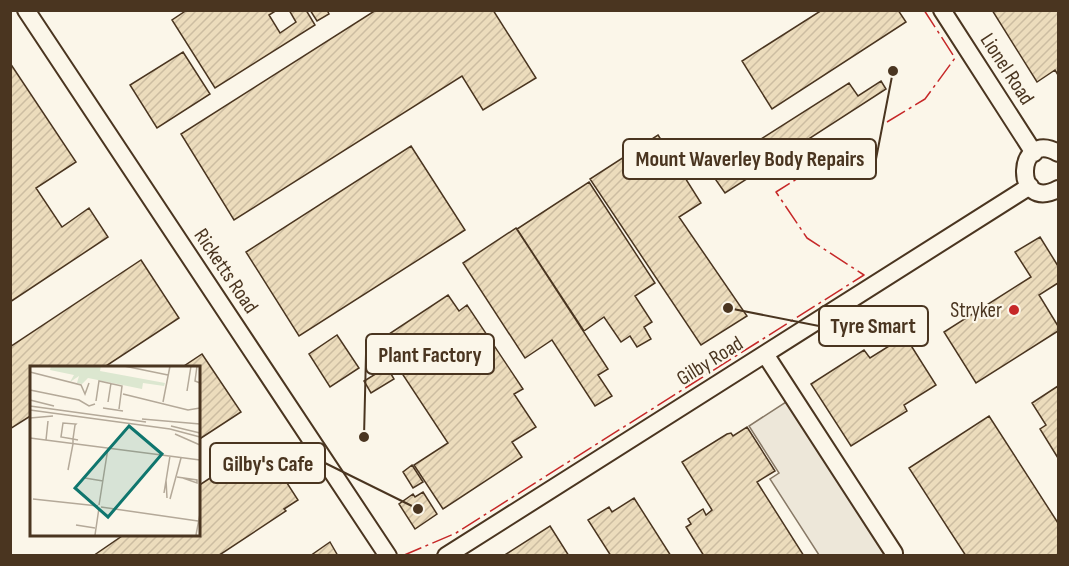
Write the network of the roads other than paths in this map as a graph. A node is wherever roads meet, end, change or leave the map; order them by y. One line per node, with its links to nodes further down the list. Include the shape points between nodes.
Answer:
1 (26, 10): 9 (street, Ricketts Road)
2 (942, 10): 3 (street, Lionel Road)
3 (1034, 153): 4 (street, via 1048,149); 5 (street, via 1024,172)
4 (1059, 153)
5 (1030, 186): 6 (street, via 1043,193); 7 (street, Gilby Road)
6 (1058, 190)
7 (765, 354): 8 (street); 10 (street, Gilby Road)
8 (894, 553)
9 (388, 555)
10 (446, 555)

